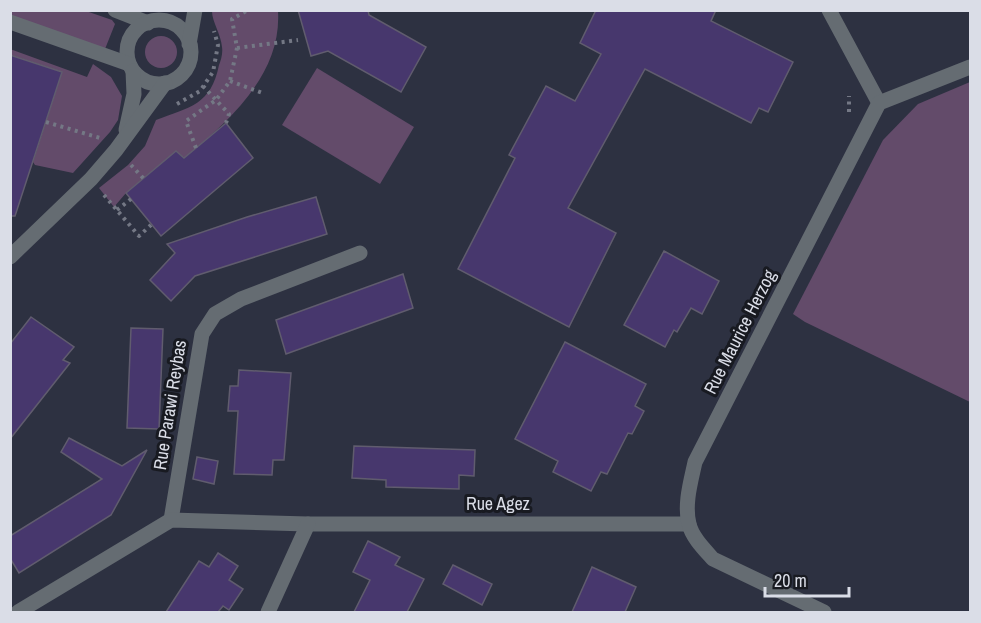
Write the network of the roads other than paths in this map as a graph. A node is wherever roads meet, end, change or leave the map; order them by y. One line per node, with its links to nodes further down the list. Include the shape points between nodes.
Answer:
1 (115, 10): 4 (street)
2 (195, 10): 6 (street)
3 (829, 10): 10 (street)
4 (155, 18): 6 (street, via 180,28); 7 (street, via 132,35 127,54)
5 (10, 22): 7 (street)
6 (189, 44): 9 (street, via 186,69)
7 (131, 67): 9 (street, via 147,82); 11 (street, via 134,94)
8 (970, 67): 10 (street)
9 (165, 83): 11 (street)
10 (879, 103): 16 (street, Rue Maurice Herzog, via 695,462 688,493)
11 (124, 139): 13 (street, via 91,179)
12 (360, 253): 14 (street, Rue Parawi Reybas, via 242,299 215,314 202,334)
13 (10, 257)
14 (171, 520): 15 (street, Rue Agez); 17 (street)
15 (308, 524): 16 (street, Rue Agez); 18 (street)
16 (688, 524): 19 (street, via 713,559)
17 (18, 612)
18 (268, 612)
19 (824, 612)

